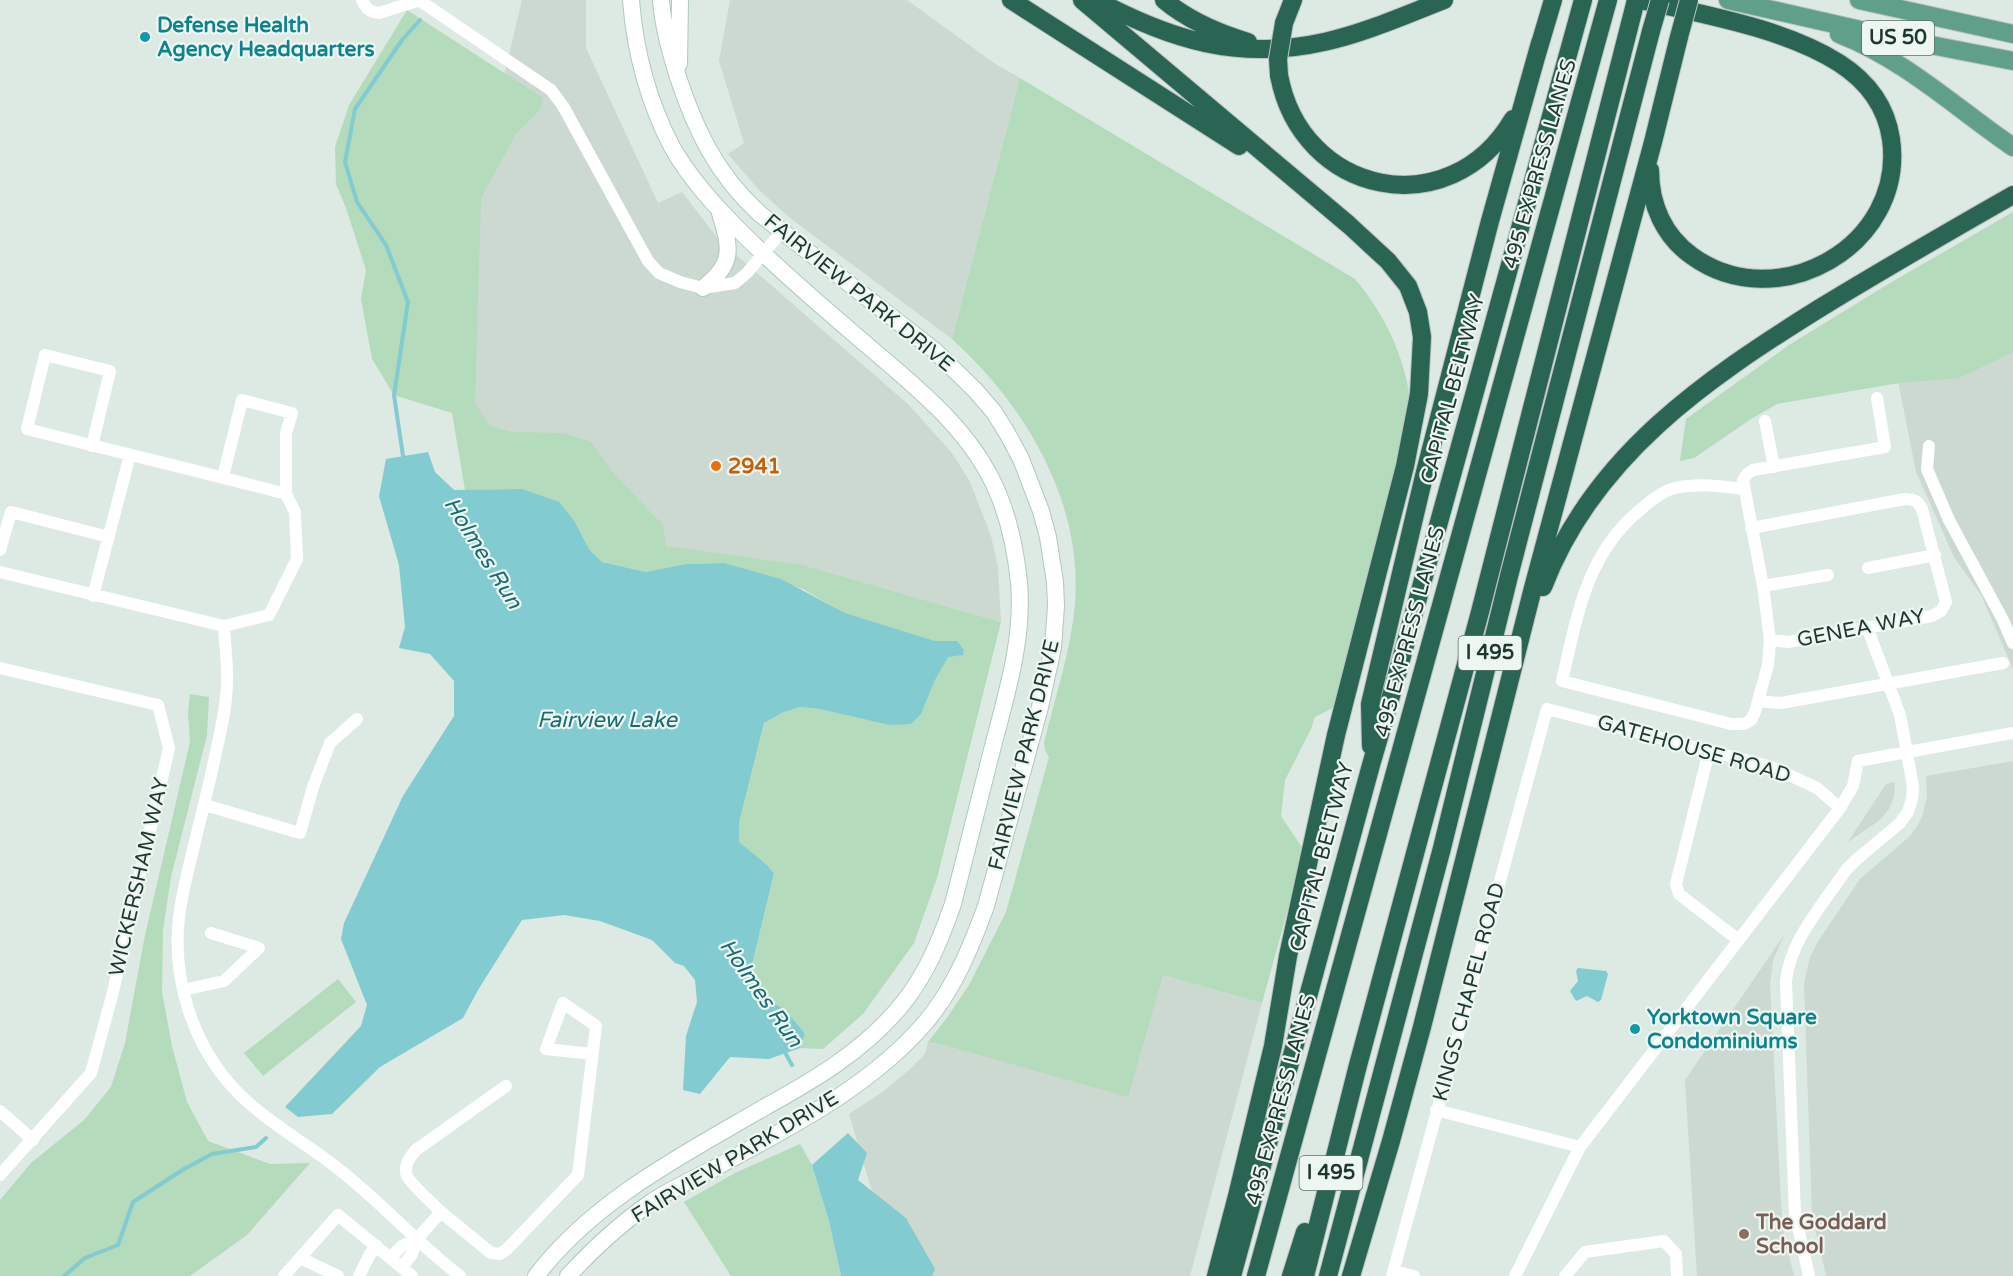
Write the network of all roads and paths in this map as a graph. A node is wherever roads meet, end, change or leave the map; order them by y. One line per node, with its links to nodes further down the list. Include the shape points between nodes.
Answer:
1 (362, 0): 2 (street, via 365,8 379,14)
2 (419, 0): 34 (street, via 551,90 648,261 659,273)
3 (631, 0): 31 (main road, FAIRVIEW PARK DRIVE, via 635,38 650,95 673,147)
4 (661, 0): 26 (main road, FAIRVIEW PARK DRIVE, via 668,45)
5 (680, 0): 26 (main road)
6 (1011, 0): 29 (highway)
7 (1082, 0): 29 (highway)
8 (1096, 0): 24 (highway, via 1184,39 1235,48)
9 (1164, 0): 24 (highway, via 1218,32 1255,44)
10 (1293, 0): 23 (highway, bridge, via 1284,23 1278,59 1284,100 1309,141 1344,170 1370,181 1426,184 1470,166 1507,130 1523,98)
11 (1444, 0): 24 (highway, via 1341,38)
12 (1608, 0): 76 (highway, 495 EXPRESS LANES / I 495)
13 (1636, 0): 74 (highway, I 495, via 1477,622)
14 (1641, 0): 27 (highway, via 1772,33 1840,64 1879,101 1890,130 1892,170 1872,222 1846,249 1812,269 1760,279 1714,269 1669,234 1657,212 1651,187)
15 (1660, 0): 102 (highway, I 495, bridge)
16 (1689, 0): 27 (highway, bridge)
17 (1728, 0): 21 (main road, US 50)
18 (1858, 0): 22 (main road, US 50)
19 (1552, 3): 23 (highway)
20 (1581, 7): 67 (highway, CAPITAL BELTWAY)
21 (1784, 14): 25 (main road, US 50); 28 (main road, via 1846,36 1895,62)
22 (2012, 34)
23 (1540, 43): 67 (highway, via 1490,221 1391,613 1371,704)
24 (1283, 47)
25 (2013, 61)
26 (679, 80): 32 (main road, FAIRVIEW PARK DRIVE, via 716,164 743,198)
27 (1653, 142): 58 (highway)
28 (2013, 147)
29 (1313, 195): 96 (highway, via 1388,261 1408,286 1422,337 1419,394 1405,466 1336,735 1288,956 1273,1046)
30 (2013, 195): 58 (highway, via 1769,340 1666,417 1628,452 1588,502 1566,538 1548,573)
31 (718, 209): 33 (main road, FAIRVIEW PARK DRIVE); 34 (main road, via 730,249 721,271)
32 (782, 231): 33 (street); 95 (main road, FAIRVIEW PARK DRIVE, via 934,350 975,390 1007,433 1033,487 1052,558 1056,606 1049,673 986,906 960,969 927,1021 889,1060 846,1092 654,1201 603,1240)
33 (763, 254): 34 (street, via 735,283); 94 (main road, FAIRVIEW PARK DRIVE, via 926,396 961,434 989,475 1005,514 1017,564 1020,606 1014,665 943,934 900,1007 843,1059 607,1204 584,1223)
34 (703, 288)
35 (1877, 398): 40 (street, via 1885,447)
36 (1765, 421): 40 (street)
37 (92, 446): 37 (street, via 27,429 45,356 110,371); 39 (street)
38 (1929, 446): 56 (street, via 1927,469 1948,520)
39 (130, 455): 41 (street); 45 (street)
40 (1774, 467): 42 (street, via 1747,474)
41 (223, 477): 43 (street); 43 (street, via 242,400 292,413 286,433)
42 (1743, 489): 44 (street); 61 (street, via 1707,484 1673,488 1653,498 1627,520 1590,576 1562,681 1731,724 1751,720)
43 (286, 494): 53 (street, via 295,512 297,559 269,615)
44 (1751, 528): 47 (street, via 1912,499 1922,509); 51 (street)
45 (109, 537): 46 (street, via 11,512); 52 (street)
46 (0, 550)
47 (1935, 555): 48 (street); 54 (street, GENEA WAY, via 1946,602 1941,611)
48 (1868, 568)
49 (0, 572): 52 (street)
50 (1828, 575): 51 (street)
51 (1763, 586): 55 (street)
52 (93, 596): 53 (street)
53 (224, 626): 68 (street, via 225,713)
54 (1867, 627): 55 (street, GENEA WAY, via 1788,642); 60 (street)
55 (1770, 640): 61 (street)
56 (2013, 643)
57 (2003, 663): 60 (street)
58 (1514, 664): 103 (highway, via 1422,1027)
59 (0, 668): 79 (street, WICKERSHAM WAY, via 158,705 169,748 91,1073)
60 (1890, 685): 61 (street, via 1781,704); 66 (street)
61 (1758, 701)
62 (1547, 709): 65 (street, GATEHOUSE ROAD); 77 (street, KINGS CHAPEL ROAD)
63 (357, 719): 68 (street, via 330,743 300,833)
64 (2013, 732): 66 (street)
65 (1709, 751): 69 (street, GATEHOUSE ROAD, via 1772,767 1817,788); 71 (street, via 1676,884 1679,894)
66 (1906, 752): 69 (street, via 1858,761 1854,786); 108 (street, via 1912,786 1908,812 1894,830 1846,870 1796,944 1787,973 1795,1214)
67 (1371, 765): 97 (highway, CAPITAL BELTWAY)
68 (205, 805): 72 (street, via 178,923)
69 (1840, 808): 71 (street)
70 (211, 933): 72 (street, via 259,948 224,981)
71 (1737, 939): 80 (street)
72 (183, 990): 83 (street, via 204,1048 231,1085 273,1122 349,1177)
73 (592, 1054): 73 (street, via 596,1026 563,1003 546,1048); 82 (street, via 578,1175 500,1254 491,1253)
74 (1357, 1069): 100 (highway); 101 (highway, I 495)
75 (506, 1086): 82 (street, via 410,1157 407,1177)
76 (1303, 1107): 98 (highway, 495 EXPRESS LANES / I 495); 99 (highway)
77 (1436, 1110): 80 (street); 88 (street, KINGS CHAPEL ROAD)
78 (0, 1111): 79 (street)
79 (33, 1140): 81 (street, WICKERSHAM WAY)
80 (1580, 1147): 105 (street)
81 (0, 1175)
82 (441, 1212): 83 (street)
83 (417, 1239): 85 (street); 87 (street); 93 (street)
84 (377, 1246): 85 (street); 86 (street, via 338,1215); 91 (street)
85 (391, 1257): 87 (street)
86 (300, 1258): 89 (street); 90 (street)
87 (402, 1267): 92 (street)
88 (1393, 1274): 104 (street)
89 (284, 1276)
90 (338, 1276)
91 (359, 1276)
92 (412, 1276)
93 (460, 1276)
94 (536, 1276)
95 (568, 1276)
96 (1216, 1276)
97 (1232, 1276)
98 (1256, 1276)
99 (1267, 1276)
100 (1290, 1276)
101 (1305, 1276)
102 (1328, 1276)
103 (1351, 1276)
104 (1414, 1276)
105 (1515, 1276)
106 (1565, 1276): 107 (street, via 1585,1252 1664,1241 1676,1254)
107 (1677, 1276)
108 (1809, 1276)

